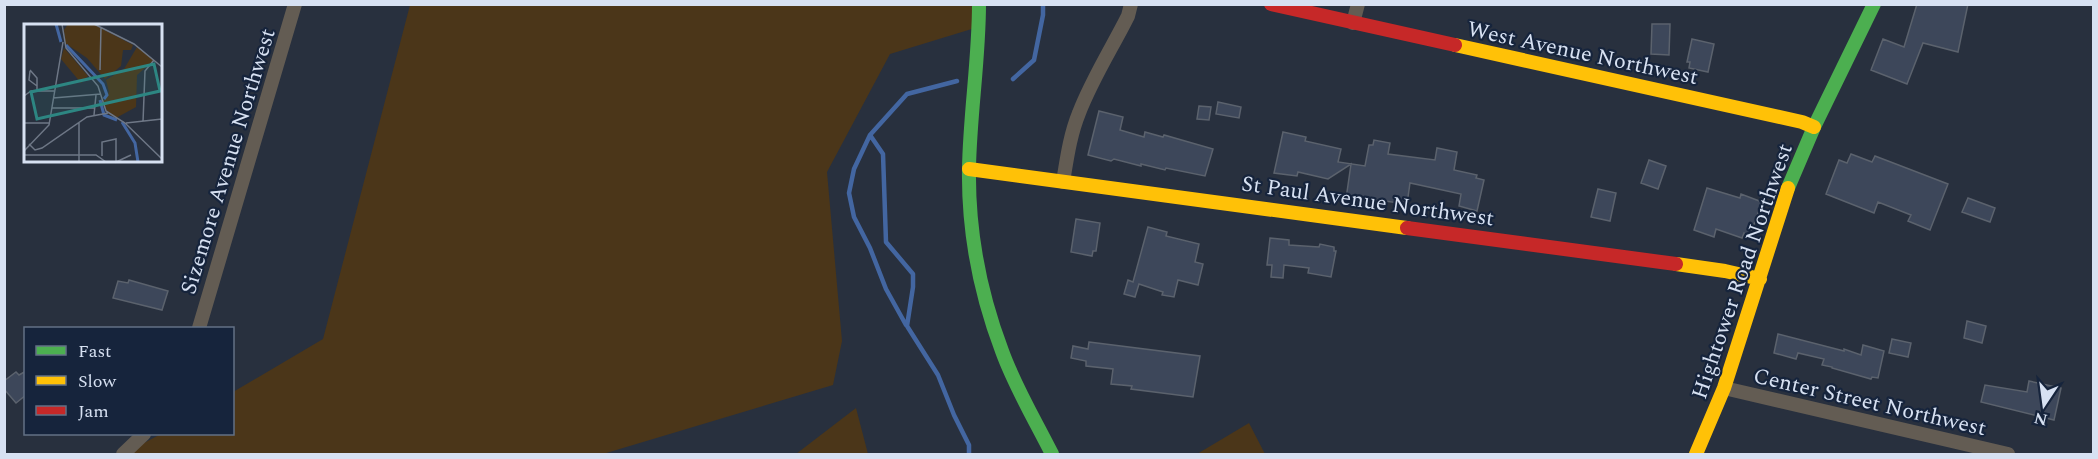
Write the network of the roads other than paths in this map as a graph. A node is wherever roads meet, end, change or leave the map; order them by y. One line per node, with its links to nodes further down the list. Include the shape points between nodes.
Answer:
1 (295, 4): 12 (street, Sizemore Avenue Northwest)
2 (980, 4): 9 (street)
3 (1131, 4): 10 (street, via 1078,115)
4 (1271, 4): 7 (street, West Avenue Northwest)
5 (1358, 4): 7 (street)
6 (1874, 4): 8 (street, Hightower Road Northwest)
7 (1353, 23): 8 (street, West Avenue Northwest)
8 (1814, 127): 11 (street, Hightower Road Northwest, via 1787,189)
9 (969, 169): 10 (street, St Paul Avenue Northwest); 16 (street, via 978,265 990,317 1003,354)
10 (1063, 182): 11 (street, St Paul Avenue Northwest, via 1564,248)
11 (1760, 279): 13 (street, Hightower Road Northwest)
12 (199, 327)
13 (1724, 388): 17 (street, Hightower Road Northwest); 18 (street, Center Street Northwest)
14 (143, 435): 15 (street)
15 (123, 454)
16 (1052, 454)
17 (1696, 454)
18 (1998, 454)

